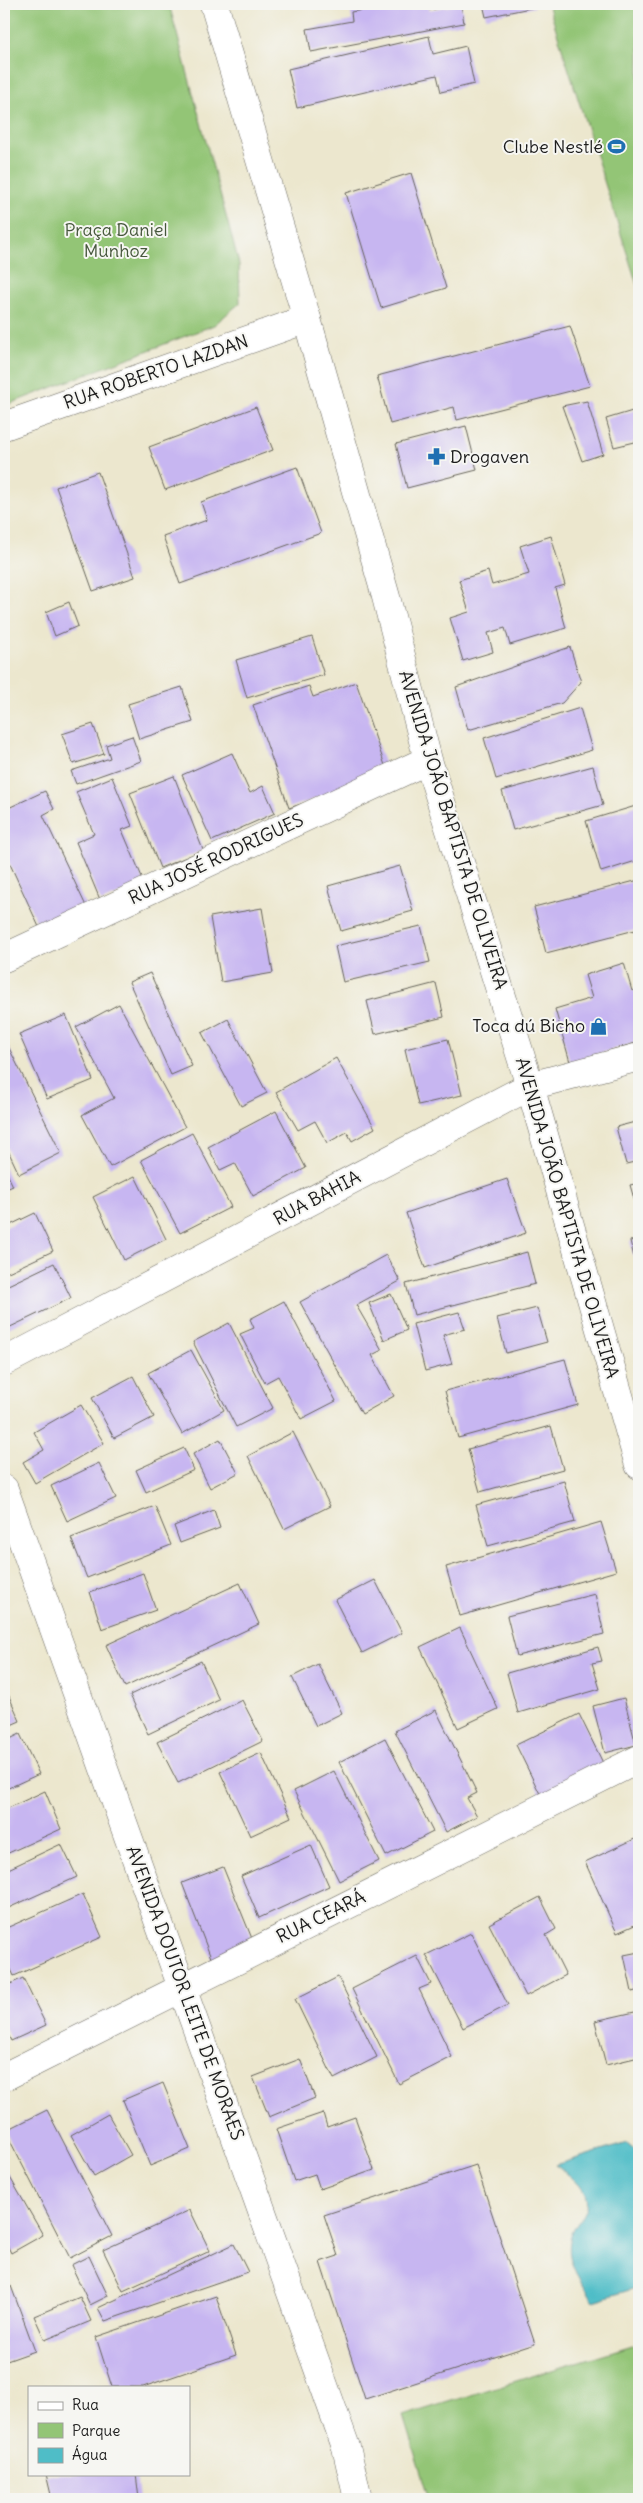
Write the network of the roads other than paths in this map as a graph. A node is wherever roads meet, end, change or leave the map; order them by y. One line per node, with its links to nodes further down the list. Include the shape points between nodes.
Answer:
1 (214, 4): 2 (street)
2 (307, 319): 3 (street, RUA ROBERTO LAZDAN); 4 (street, AVENIDA JOÃO BAPTISTA DE OLIVEIRA, via 386,597)
3 (4, 426)
4 (428, 760): 5 (street, RUA JOSÉ RODRIGUES); 7 (street, AVENIDA JOÃO BAPTISTA DE OLIVEIRA)
5 (4, 958)
6 (639, 1057): 7 (street, RUA BAHIA)
7 (530, 1086): 8 (street, RUA BAHIA); 9 (street, AVENIDA JOÃO BAPTISTA DE OLIVEIRA)
8 (4, 1362)
9 (639, 1465)
10 (4, 1489): 12 (street, AVENIDA DOUTOR LEITE DE MORAES)
11 (639, 1759): 12 (street, RUA CEARÁ)
12 (183, 1986): 13 (street, RUA CEARÁ); 14 (street, AVENIDA DOUTOR LEITE DE MORAES, via 346,2447)
13 (4, 2077)
14 (358, 2499)

